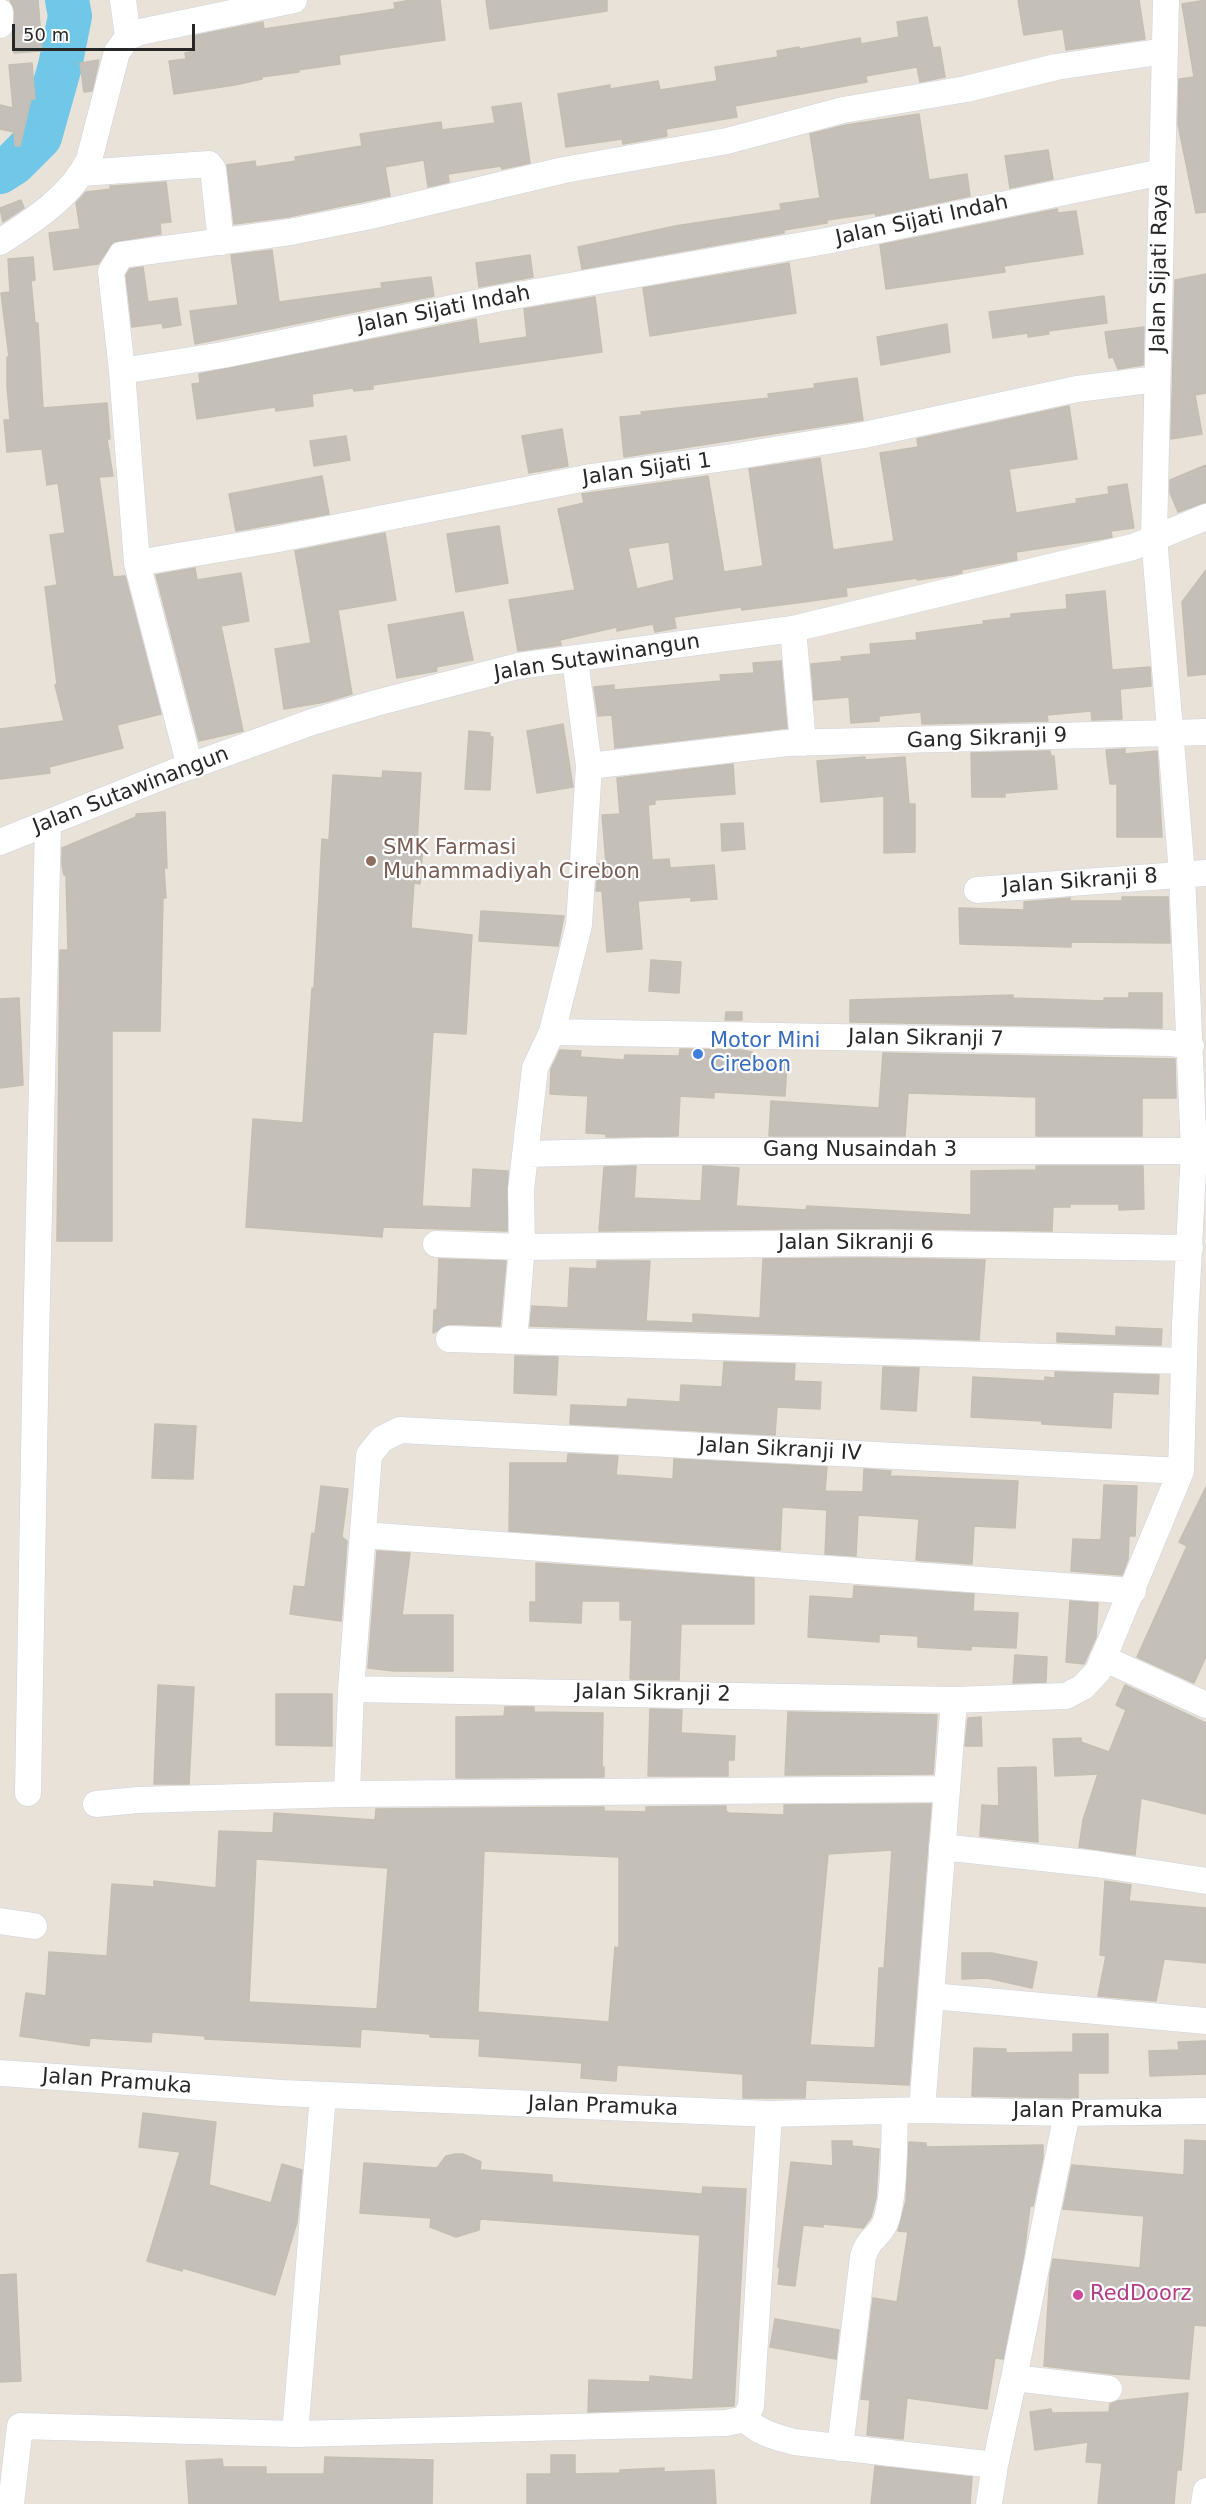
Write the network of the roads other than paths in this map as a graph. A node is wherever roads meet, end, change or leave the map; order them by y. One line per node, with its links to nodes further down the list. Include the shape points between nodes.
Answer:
1 (123, 0): 6 (street)
2 (294, 0): 6 (street)
3 (1166, 0): 7 (street, Jalan Sijati Raya)
4 (0, 12): 5 (street)
5 (0, 25)
6 (128, 37): 9 (street, via 117,52 89,160)
7 (1165, 51): 8 (street, Jalan Sijati Raya); 11 (street, via 1056,67 966,89 843,110 727,141 564,171 290,232)
8 (1162, 172): 12 (street, Jalan Sijati Indah, via 826,241 496,299); 13 (street, Jalan Sijati Raya)
9 (82, 173): 10 (street, via 42,213); 11 (street, via 209,164 213,169)
10 (0, 242)
11 (221, 242): 12 (street, via 121,255 115,262 111,272)
12 (122, 372): 16 (street)
13 (1157, 379): 15 (street, Jalan Sijati Raya); 16 (street, Jalan Sijati 1, via 1077,389 864,435 591,477)
14 (1206, 517): 15 (street, Jalan Sutawinangun)
15 (1154, 537): 17 (street, Jalan Sutawinangun, via 1133,547); 20 (street, Jalan Sijati Raya)
16 (137, 563): 23 (street)
17 (793, 629): 18 (street, Jalan Sutawinangun); 21 (street)
18 (575, 659): 22 (street); 23 (street, Jalan Sutawinangun, via 518,666 376,703)
19 (1206, 732): 20 (street, Gang Sikranji 9)
20 (1171, 734): 21 (street, Gang Sikranji 9); 26 (street, Jalan Sijati Raya)
21 (803, 743): 22 (street, Gang Sikranji 9)
22 (589, 766): 28 (street, via 579,925)
23 (190, 767): 24 (street, Jalan Sutawinangun)
24 (48, 823): 25 (street, Jalan Sutawinangun); 47 (street)
25 (0, 842)
26 (1194, 874): 27 (street, Jalan Sikranji 8); 29 (street, Jalan Sijati Raya)
27 (977, 890)
28 (552, 1032): 29 (street, Jalan Sikranji 7); 31 (street, via 535,1068)
29 (1191, 1046): 30 (street, Jalan Sijati Raya)
30 (1200, 1152): 31 (street, Gang Nusaindah 3); 34 (street, Jalan Sijati Raya)
31 (526, 1154): 33 (street)
32 (436, 1244): 33 (street, Jalan Sikranji 6)
33 (522, 1247): 34 (street, Jalan Sikranji 6, via 865,1243); 37 (street)
34 (1190, 1248): 35 (street, Jalan Sijati Raya)
35 (1195, 1325): 38 (street, Jalan Sijati Raya)
36 (449, 1339): 37 (street)
37 (514, 1341): 38 (street)
38 (1184, 1361): 39 (street, Jalan Sijati Raya)
39 (1181, 1471): 40 (street, Jalan Sikranji IV, via 400,1430 382,1440 369,1455); 41 (street, Jalan Sikranji 2)
40 (363, 1535): 41 (street); 43 (street)
41 (1133, 1591): 42 (street, Jalan Sikranji 2)
42 (1103, 1658): 44 (street, Jalan Sikranji 2, via 1098,1671 1083,1687 1066,1696); 45 (street)
43 (351, 1689): 44 (street, Jalan Sikranji 2); 48 (street)
44 (954, 1700): 46 (street)
45 (1206, 1706)
46 (947, 1789): 48 (street); 50 (street)
47 (28, 1793)
48 (347, 1794): 49 (street)
49 (96, 1804)
50 (942, 1847): 51 (street); 54 (street)
51 (1206, 1881)
52 (0, 1921): 53 (street)
53 (34, 1926)
54 (932, 1996): 55 (street); 59 (street)
55 (1206, 2021)
56 (0, 2073): 57 (street, Jalan Pramuka)
57 (323, 2095): 62 (street, Jalan Pramuka); 66 (street)
58 (895, 2110): 59 (street, Jalan Pramuka); 62 (street, Jalan Pramuka); 67 (street, via 889,2207 882,2230 870,2239 863,2257)
59 (922, 2110): 61 (street, Jalan Pramuka)
60 (1206, 2111): 61 (street, Jalan Pramuka)
61 (1067, 2113): 63 (street)
62 (769, 2114): 65 (street, via 750,2406)
63 (1014, 2378): 64 (street); 68 (street)
64 (1109, 2389)
65 (745, 2419): 66 (street, via 726,2423); 67 (street, via 766,2434)
66 (295, 2434): 70 (street, via 20,2426)
67 (840, 2448): 68 (street)
68 (995, 2465): 71 (street)
69 (1206, 2491): 72 (street)
70 (10, 2504)
71 (989, 2504)
72 (1204, 2504)

